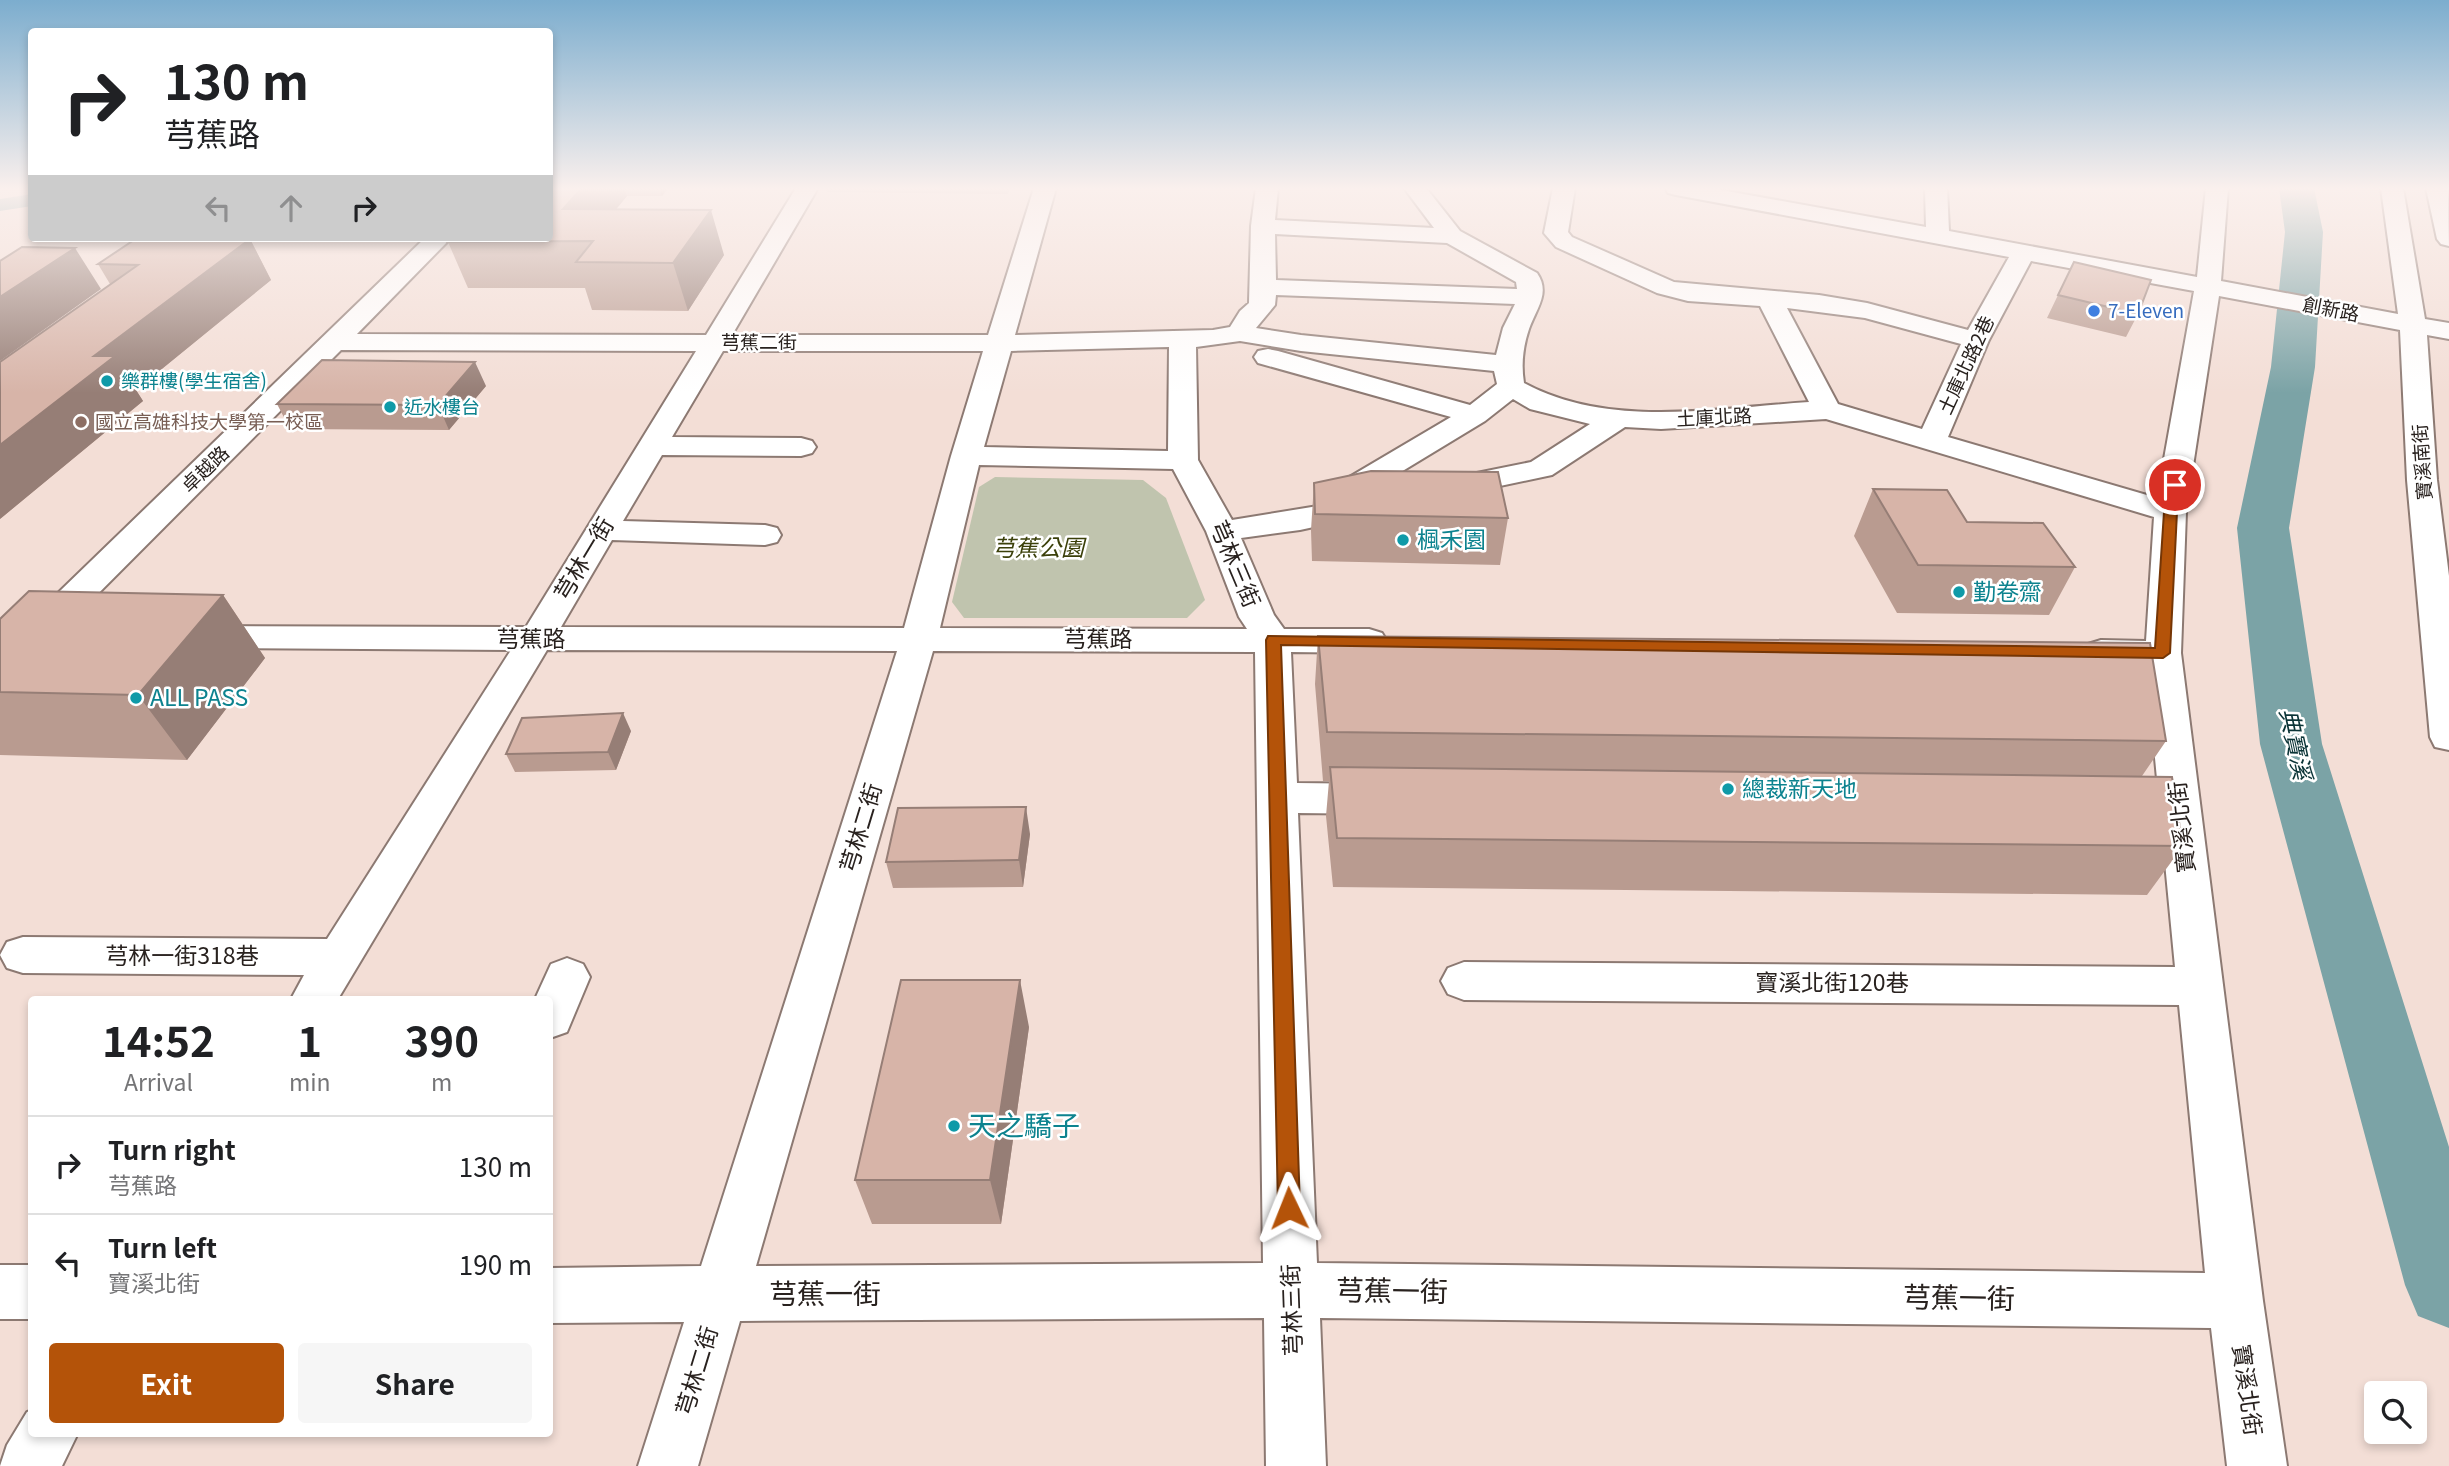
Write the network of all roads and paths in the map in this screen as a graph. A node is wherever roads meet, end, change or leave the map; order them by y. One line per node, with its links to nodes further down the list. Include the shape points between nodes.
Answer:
1 (420, 256): 22 (street, 卓越路)
2 (765, 256): 21 (street, 芎林一街)
3 (1025, 256): 24 (street, 芎林二街)
4 (1264, 256): 13 (street)
5 (1488, 256): 14 (street, via 1528,278)
6 (1596, 256): 15 (street, via 1666,288)
7 (2021, 256): 20 (street, 土庫北路2巷)
8 (2047, 256): 12 (street, 創新路)
9 (2081, 256): 12 (street, 創新路)
10 (2219, 256): 12 (street, 寶溪北街)
11 (2396, 256): 16 (street, 寶溪南街)
12 (2220, 281): 16 (street, 創新路); 34 (street, 寶溪北街)
13 (1264, 287): 14 (street); 23 (street, via 1262,306 1249,317)
14 (1531, 297): 25 (street, via 1516,328)
15 (1770, 300): 20 (street, via 1867,311); 26 (street)
16 (2400, 313): 17 (street, 創新路); 18 (street, 創新路); 49 (street, 寶溪南街)
17 (2449, 314)
18 (2449, 331)
19 (1183, 338): 23 (street); 24 (street, 芎蕉二街); 33 (street, 芎林三街)
20 (1976, 340): 29 (street, 土庫北路2巷)
21 (714, 341): 22 (street, 芎蕉二街); 24 (street, 芎蕉二街); 30 (street, 芎林一街)
22 (334, 342): 39 (street, 卓越路)
23 (1242, 342): 25 (street, via 1301,343); 27 (street)
24 (999, 343): 32 (street, 芎林二街)
25 (1509, 376): 27 (street); 28 (street, 土庫北路, via 1540,403)
26 (1827, 410): 28 (street, 土庫北路, via 1661,420); 29 (street, 土庫北路)
27 (1475, 415): 35 (street)
28 (1619, 418): 35 (street, via 1541,469)
29 (1931, 442): 34 (street, 土庫北路)
30 (652, 446): 31 (street); 36 (street, 芎林一街)
31 (801, 447)
32 (967, 456): 33 (street); 43 (street, 芎林二街)
33 (1183, 460): 37 (street, 芎林三街)
34 (2170, 512): 47 (street, 寶溪北街)
35 (1300, 520): 37 (street)
36 (601, 530): 38 (street); 42 (street, 芎林一街)
37 (1222, 531): 44 (street, 芎林三街, via 1257,617)
38 (765, 535)
39 (34, 636): 40 (street); 48 (street, 卓越路)
40 (75, 637)
41 (173, 637): 42 (street, 芎蕉路)
42 (536, 639): 43 (street, 芎蕉路); 55 (street, 芎林一街)
43 (919, 639): 44 (street, 芎蕉路); 65 (street, 芎林二街)
44 (1273, 640): 45 (street, 芎蕉路); 50 (street, 芎林三街)
45 (1398, 642)
46 (2066, 652): 47 (street)
47 (2163, 653): 53 (street, 寶溪北街)
48 (0, 670)
49 (2449, 737)
50 (1278, 798): 51 (street); 61 (street, 芎林三街)
51 (1417, 800)
52 (2138, 807): 53 (street)
53 (2180, 808): 58 (street, 寶溪北街)
54 (23, 955): 55 (street, 芎林一街318巷)
55 (340, 957): 59 (street, 芎林一街)
56 (568, 977): 60 (street)
57 (1464, 981): 58 (street, 寶溪北街120巷)
58 (2200, 986): 66 (street, 寶溪北街)
59 (316, 996)
60 (553, 1011)
61 (1291, 1290): 65 (street, 芎蕉一街); 66 (street, 芎蕉一街); 70 (street, 芎林三街)
62 (0, 1292): 63 (street)
63 (28, 1292)
64 (553, 1294): 65 (street, 芎蕉一街)
65 (719, 1295): 69 (street, 芎林二街)
66 (2235, 1301): 71 (street, 寶溪北街)
67 (46, 1437): 68 (street)
68 (28, 1466)
69 (668, 1466)
70 (1296, 1466)
71 (2257, 1466)

